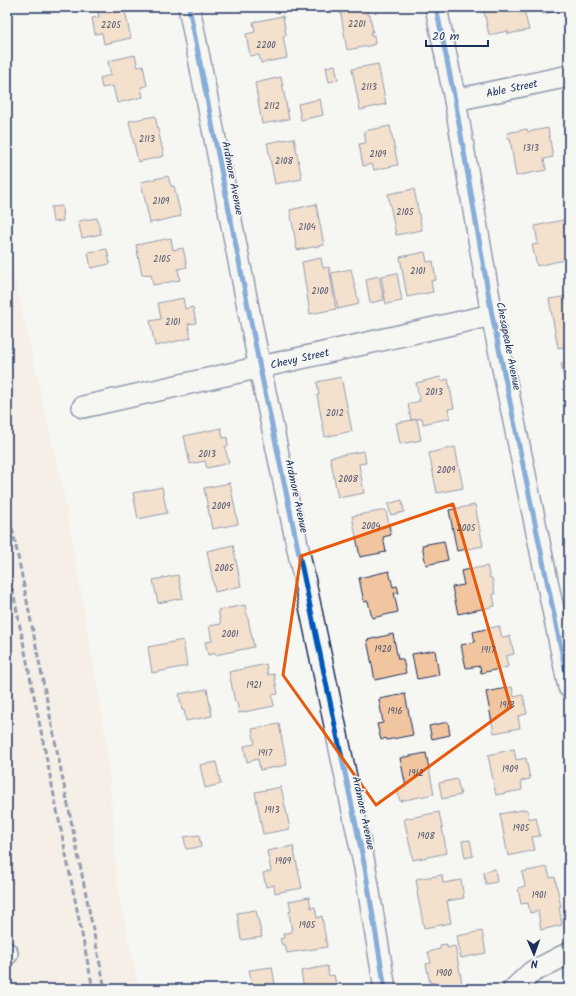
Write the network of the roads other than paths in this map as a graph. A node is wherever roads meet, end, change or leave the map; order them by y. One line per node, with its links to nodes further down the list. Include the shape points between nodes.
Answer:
1 (189, 7): 6 (street, Ardmore Avenue)
2 (436, 7): 4 (street, Chesapeake Avenue)
3 (569, 76): 4 (street, Able Street)
4 (454, 100): 5 (street, Chesapeake Avenue)
5 (492, 314): 6 (street, Chevy Street); 8 (street, Chesapeake Avenue)
6 (260, 368): 7 (street, Chevy Street); 10 (street, Ardmore Avenue, via 365,868)
7 (83, 407)
8 (569, 687)
9 (569, 952): 11 (street, via 532,972)
10 (385, 989)
11 (514, 989)

